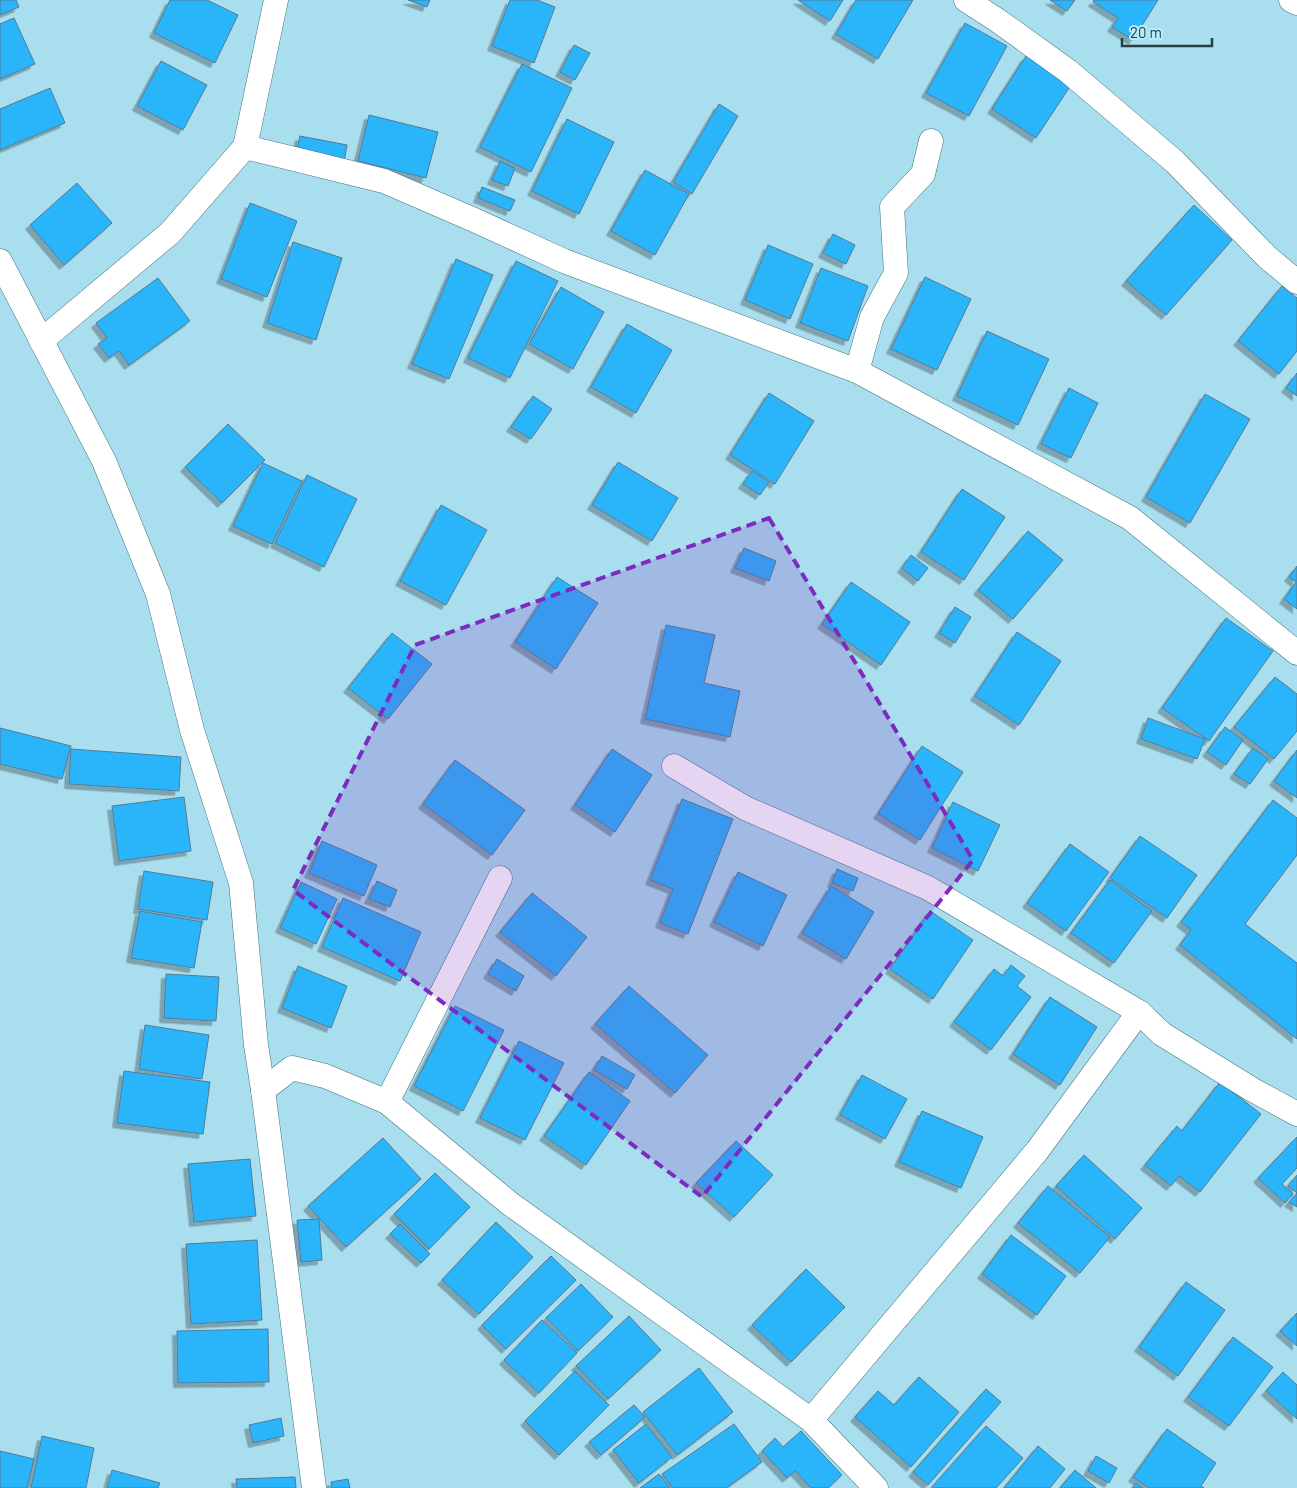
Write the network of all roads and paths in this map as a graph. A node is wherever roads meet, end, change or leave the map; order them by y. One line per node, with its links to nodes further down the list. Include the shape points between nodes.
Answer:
1 (276, 0): 6 (street)
2 (966, 0): 8 (street, via 1068,71 1137,129 1175,162 1267,257)
3 (1291, 0): 4 (street)
4 (1297, 3)
5 (931, 141): 10 (street, via 923,174 892,207 896,273 872,316)
6 (245, 147): 9 (street, via 170,232); 10 (street, via 384,181 564,261)
7 (0, 261): 9 (street)
8 (1297, 282)
9 (41, 341): 15 (street, via 104,461 158,594 192,730 241,883)
10 (857, 371): 11 (street, via 1130,518)
11 (1297, 653)
12 (674, 766): 14 (street, via 745,808 928,888)
13 (500, 878): 16 (street)
14 (1139, 1012): 17 (street, via 1162,1034); 18 (street, via 1037,1151)
15 (263, 1090): 16 (street, via 292,1068 325,1076); 19 (street)
16 (387, 1102): 18 (street, via 509,1203)
17 (1297, 1114)
18 (811, 1420): 20 (street)
19 (314, 1488)
20 (876, 1488)

